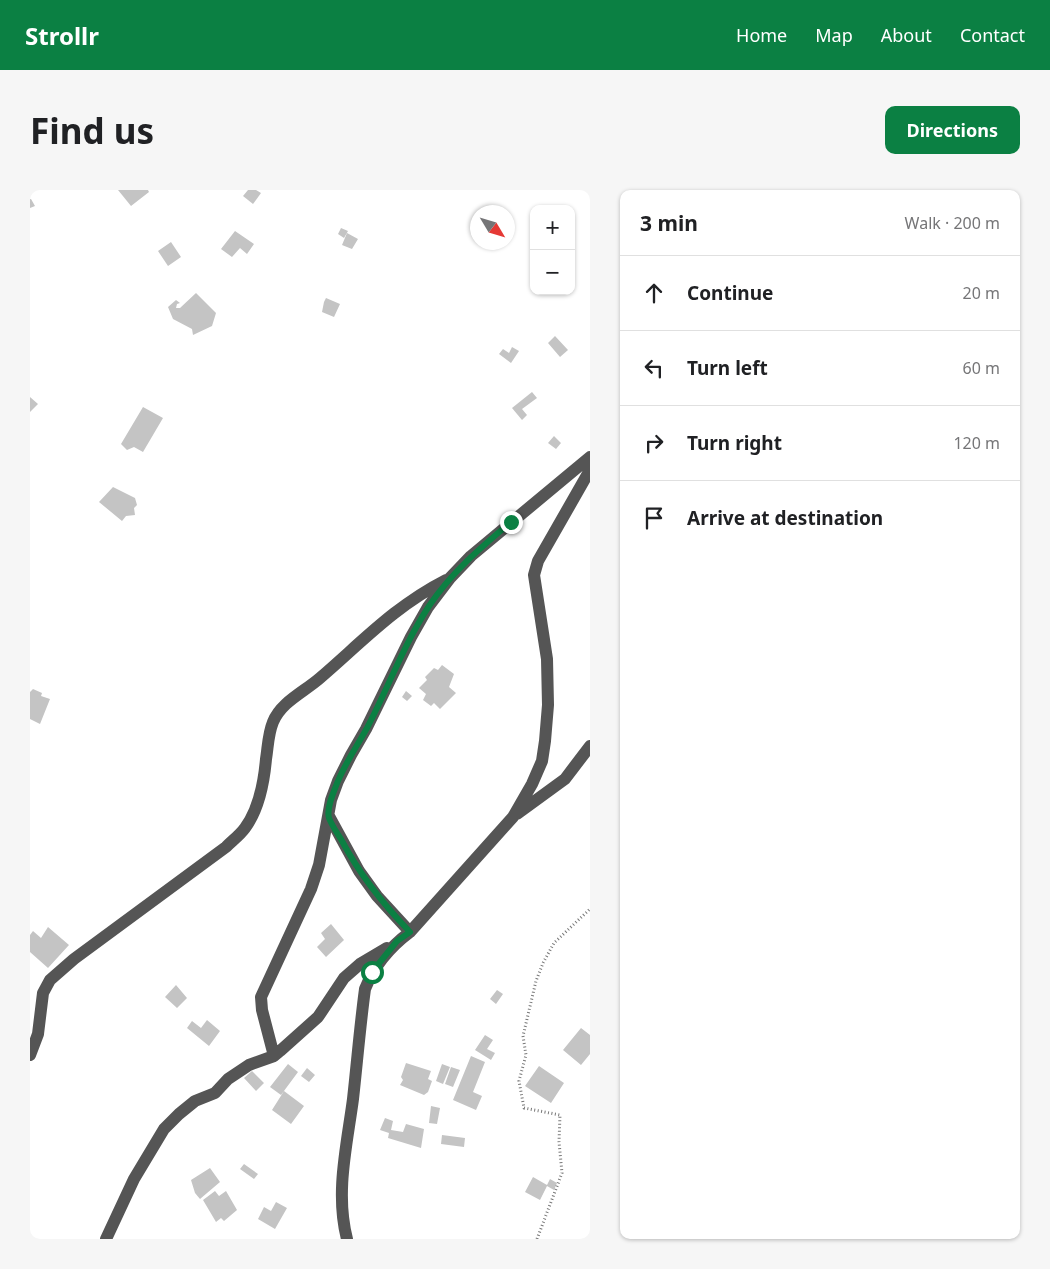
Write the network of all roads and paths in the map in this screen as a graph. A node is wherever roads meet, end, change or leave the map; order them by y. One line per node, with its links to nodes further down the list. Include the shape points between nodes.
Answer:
1 (590, 457): 3 (street, via 471,556)
2 (590, 470): 6 (street, via 538,561 534,575 547,659 546,741 532,784)
3 (450, 578): 5 (street, via 428,607 351,755 331,800); 10 (street, via 422,592 378,626 280,711 273,721 268,740 262,789 245,828 226,847 50,980 43,993 38,1034)
4 (590, 746): 6 (street, via 565,779)
5 (329, 816): 8 (street, via 359,871); 11 (street, via 320,865 311,889 261,997)
6 (513, 817): 8 (street)
7 (590, 909): 14 (path, via 554,944 543,963 523,1036 526,1054 519,1081 524,1108 560,1115 558,1142 562,1173)
8 (410, 932): 9 (street)
9 (397, 941): 11 (street, via 344,978 318,1017); 13 (street, via 372,972 365,989 353,1102 344,1152 342,1189)
10 (30, 1055)
11 (274, 1056): 12 (street, via 249,1065 214,1093 195,1101 164,1129 134,1179)
12 (106, 1239)
13 (347, 1239)
14 (537, 1239)

